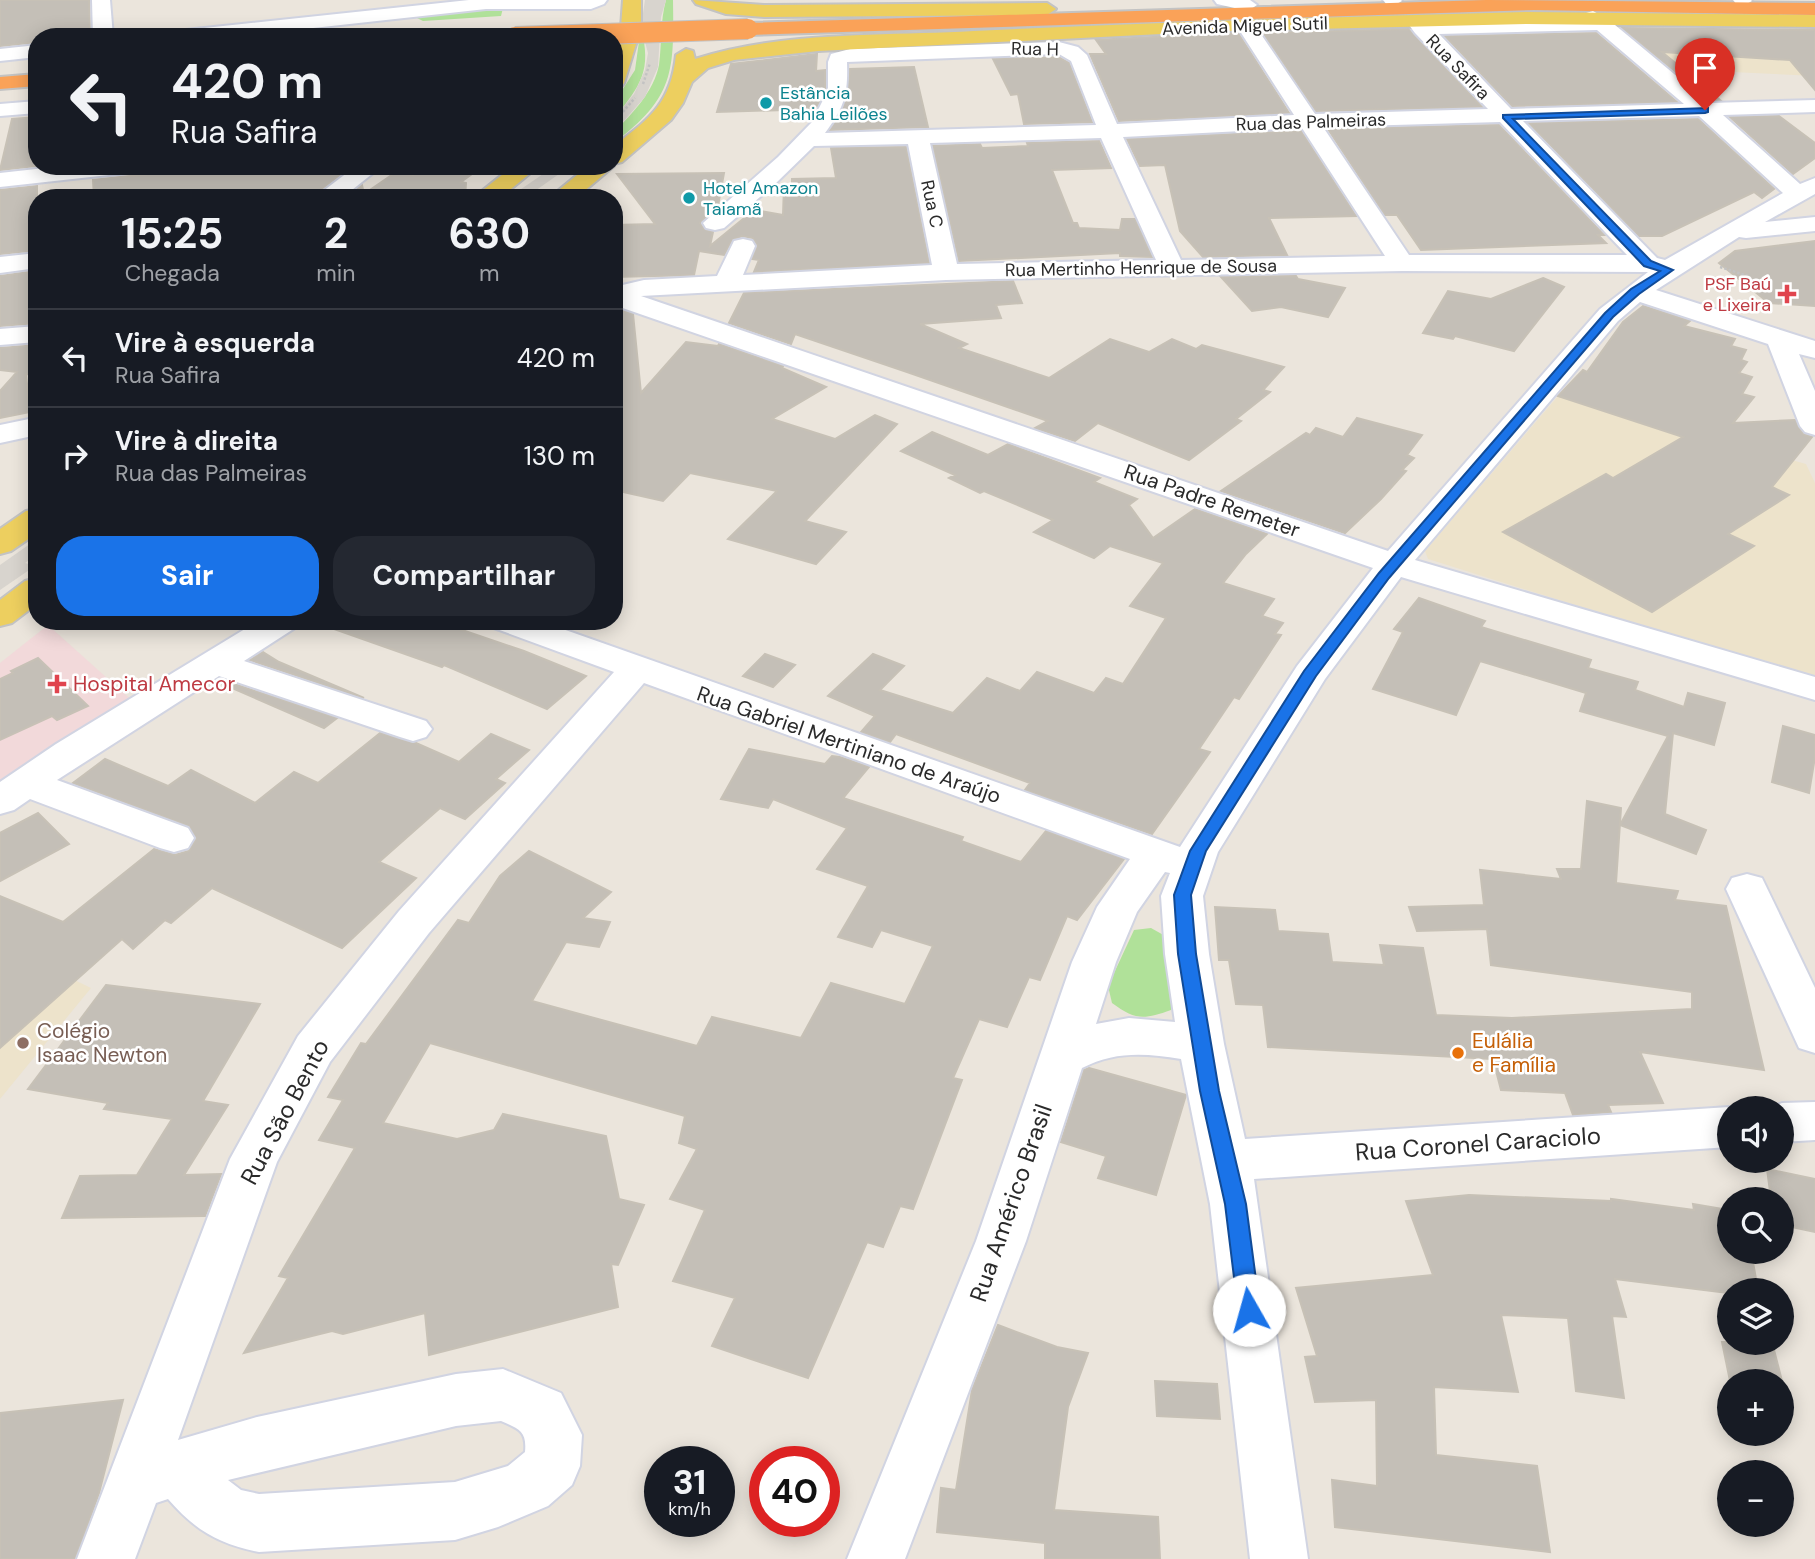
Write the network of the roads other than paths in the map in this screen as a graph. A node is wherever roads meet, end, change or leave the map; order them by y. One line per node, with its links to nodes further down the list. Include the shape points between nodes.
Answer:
1 (101, 0): 21 (street)
2 (598, 0): 10 (street)
3 (632, 0): 28 (main road)
4 (702, 0): 15 (main road, via 726,8 764,11)
5 (1223, 0): 15 (street)
6 (1392, 0): 7 (main road, Avenida Miguel Sutil); 15 (main road, Avenida Miguel Sutil)
7 (1430, 0)
8 (1688, 0): 9 (main road)
9 (1743, 1): 11 (main road)
10 (490, 2): 22 (street)
11 (1815, 4)
12 (1815, 12): 14 (highway, via 1562,3); 16 (highway, via 1585,10)
13 (683, 13): 31 (main road)
14 (1122, 15): 15 (highway); 23 (highway, Avenida Miguel Sutil)
15 (1246, 15): 19 (main road, Avenida Miguel Sutil); 31 (main road, Avenida Miguel Sutil, via 775,48 701,64); 39 (street)
16 (1223, 20): 19 (highway); 23 (highway, Avenida Miguel Sutil)
17 (1598, 20): 18 (main road); 20 (street); 37 (street)
18 (1815, 21)
19 (1277, 24): 20 (main road, Avenida Miguel Sutil)
20 (1418, 25): 38 (street, Rua Safira)
21 (103, 28)
22 (257, 28)
23 (750, 32): 24 (highway, Avenida Miguel Sutil, bridge); 25 (highway, Avenida Miguel Sutil)
24 (623, 35)
25 (623, 40)
26 (28, 52): 27 (street)
27 (0, 55)
28 (623, 57)
29 (28, 71): 30 (highway)
30 (0, 74)
31 (683, 79): 43 (main road, via 674,104)
32 (28, 81): 33 (highway)
33 (0, 83)
34 (1815, 106): 37 (street, Rua das Palmeiras)
35 (28, 108): 36 (street)
36 (0, 110)
37 (1705, 110): 38 (street, Rua das Palmeiras); 52 (street)
38 (1506, 116): 39 (street, Rua das Palmeiras); 60 (street, Rua Safira)
39 (1307, 121): 40 (street, Rua das Palmeiras); 56 (street)
40 (1109, 131): 41 (street, Rua das Palmeiras); 42 (street, Rua H, via 1080,59 1071,51 1040,47 843,55 837,61 838,90 830,110); 58 (street, Rua H)
41 (918, 137): 42 (street, Rua das Palmeiras); 59 (street, Rua C)
42 (807, 140): 53 (street)
43 (623, 149)
44 (45, 175): 48 (street)
45 (358, 175): 49 (street)
46 (516, 175): 50 (main road)
47 (591, 175): 51 (main road)
48 (0, 180)
49 (338, 189)
50 (497, 189)
51 (573, 189)
52 (1809, 201): 60 (street, via 1734,232)
53 (715, 223)
54 (743, 246): 61 (street)
55 (28, 261): 57 (street)
56 (1402, 263): 58 (street, Rua Mertinho Henrique de Sousa); 60 (street, Rua Mertinho Henrique de Sousa)
57 (0, 265)
58 (1172, 268): 59 (street, Rua Mertinho Henrique de Sousa)
59 (946, 272): 61 (street, Rua Mertinho Henrique de Sousa)
60 (1650, 275): 66 (street); 72 (street, via 1580,347)
61 (726, 284): 62 (street, Rua Mertinho Henrique de Sousa, via 644,288)
62 (623, 294)
63 (623, 299): 72 (street, Rua Padre Remeter)
64 (28, 335): 65 (street)
65 (0, 337)
66 (1801, 344): 67 (street)
67 (1815, 426)
68 (28, 428): 69 (street)
69 (0, 433)
70 (28, 524): 71 (main road)
71 (0, 544)
72 (1394, 564): 79 (street, Rua Padre Remeter); 83 (street, via 1310,674 1198,851)
73 (28, 595): 74 (main road)
74 (0, 616)
75 (269, 630): 77 (street)
76 (530, 630): 78 (street, Rua Gabriel Mertiniano de Araújo)
77 (215, 663): 80 (street); 81 (street)
78 (636, 670): 83 (street, Rua Gabriel Mertiniano de Araújo); 92 (street, Rua São Bento, via 414,922 314,1049 254,1159)
79 (1815, 689)
80 (413, 729)
81 (13, 792): 82 (street)
82 (174, 838)
83 (1175, 860): 86 (street); 87 (street, Rua Américo Brasil, via 1118,907)
84 (1747, 890): 85 (street)
85 (1815, 1035)
86 (1201, 1044): 87 (street, via 1138,1034 1108,1036); 91 (street)
87 (1060, 1058): 94 (street, Rua Américo Brasil, via 1001,1241)
88 (1815, 1121): 89 (street)
89 (1794, 1123)
90 (1717, 1128): 91 (street, Rua Coronel Caraciolo)
91 (1226, 1161): 95 (street, via 1237,1217)
92 (156, 1475): 92 (street, via 257,1444 456,1400 503,1395 542,1412 554,1435 552,1466 528,1486 455,1511 247,1522 219,1512); 93 (street, Rua São Bento)
93 (106, 1559)
94 (876, 1559)
95 (1279, 1559)

